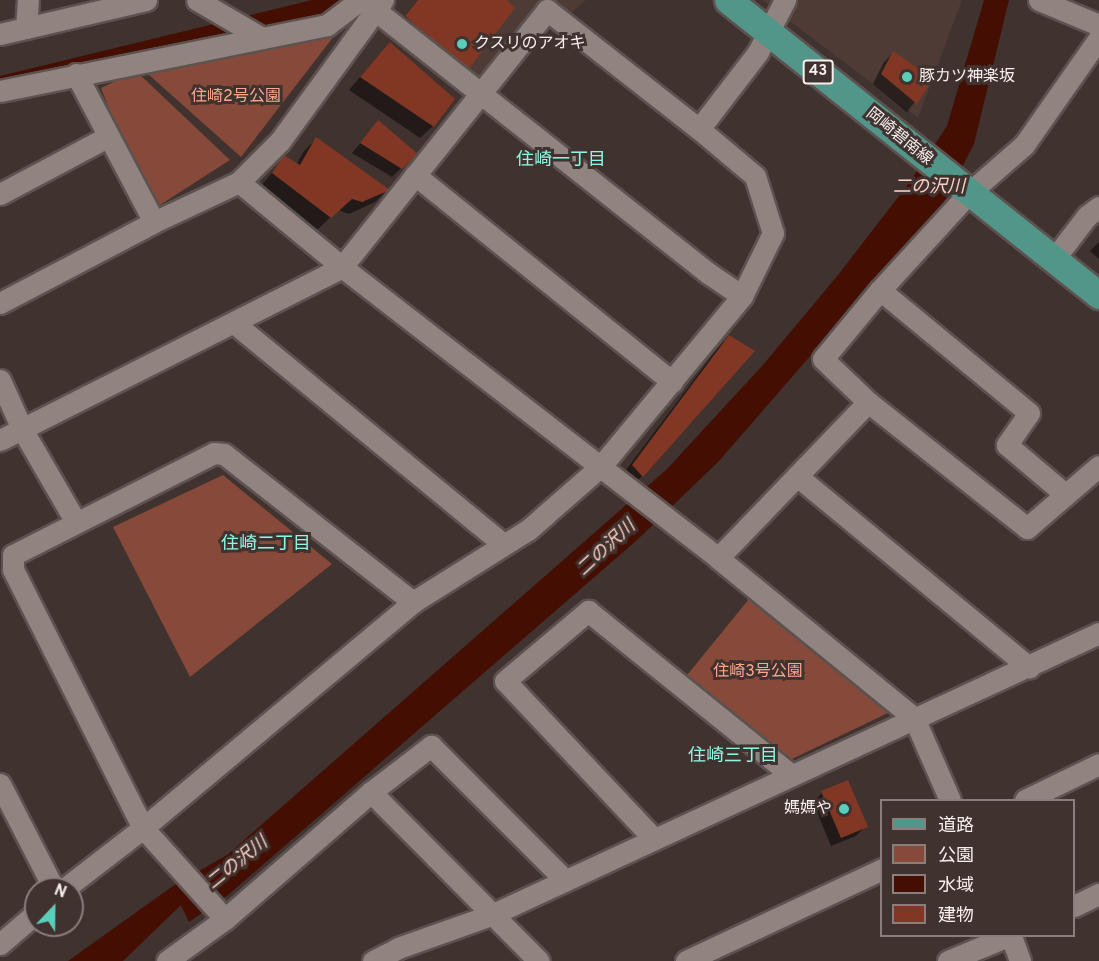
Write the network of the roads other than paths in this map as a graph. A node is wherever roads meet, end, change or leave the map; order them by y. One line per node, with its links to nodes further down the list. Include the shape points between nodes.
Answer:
1 (28, 0): 9 (street)
2 (146, 0): 9 (street)
3 (196, 0): 12 (street)
4 (728, 0): 10 (main road, 岡崎碧南線 / 43)
5 (785, 0): 10 (street)
6 (1039, 0): 8 (street)
7 (373, 3): 12 (street, via 327,25); 16 (street); 20 (street, via 280,141)
8 (1099, 25)
9 (26, 28): 11 (street)
10 (769, 31): 17 (street, via 758,52); 21 (main road, 岡崎碧南線 / 43)
11 (0, 34)
12 (257, 36): 14 (street)
13 (1099, 38): 21 (street, via 1024,145)
14 (76, 74): 15 (street); 18 (street)
15 (0, 91)
16 (481, 92): 17 (street, via 547,10); 19 (street); 29 (street)
17 (699, 129): 29 (street, via 755,176 773,233)
18 (109, 136): 22 (street); 24 (street)
19 (415, 175): 26 (street); 33 (street)
20 (239, 182): 24 (street); 26 (street)
21 (969, 193): 25 (main road, 岡崎碧南線 / 43); 27 (street)
22 (0, 194)
23 (1099, 207): 25 (street, via 1087,216)
24 (154, 222): 30 (street)
25 (1054, 259): 28 (main road, 岡崎碧南線 / 43)
26 (342, 267): 31 (street); 37 (street)
27 (880, 290): 34 (street, via 822,359); 40 (street, via 1029,413 1007,445)
28 (1099, 295)
29 (742, 296): 33 (street)
30 (0, 303)
31 (234, 323): 35 (street); 42 (street)
32 (0, 380): 35 (street)
33 (672, 382): 37 (street)
34 (868, 402): 39 (street); 40 (street, via 1027,528)
35 (22, 429): 36 (street); 41 (street)
36 (0, 440)
37 (601, 466): 42 (street, via 528,530); 43 (street)
38 (1099, 466): 40 (street)
39 (797, 477): 43 (street); 46 (street)
40 (1066, 495)
41 (76, 522): 44 (street, via 214,453 224,454); 54 (street, via 13,555 13,569)
42 (503, 544): 44 (street)
43 (718, 558): 47 (street)
44 (413, 602): 54 (street)
45 (1099, 633): 46 (street)
46 (1029, 667): 47 (street)
47 (914, 718): 49 (street); 52 (street)
48 (1099, 764): 53 (street)
49 (791, 775): 55 (street); 55 (street, via 588,611 505,681)
50 (0, 784): 57 (street)
51 (371, 792): 59 (street, via 431,746); 62 (street); 63 (street)
52 (949, 799)
53 (1029, 799)
54 (143, 828): 58 (street); 62 (street)
55 (654, 839): 59 (street)
56 (880, 870): 71 (street)
57 (48, 877)
58 (80, 877)
59 (565, 880): 63 (street)
60 (1099, 894): 61 (street)
61 (1075, 906)
62 (218, 913): 68 (street)
63 (491, 915): 69 (street, via 398,948); 70 (street)
64 (24, 923): 67 (street)
65 (1007, 937): 72 (street)
66 (1009, 937): 73 (street)
67 (0, 944)
68 (167, 961)
69 (373, 961)
70 (539, 961)
71 (686, 961)
72 (948, 961)
73 (1020, 961)

